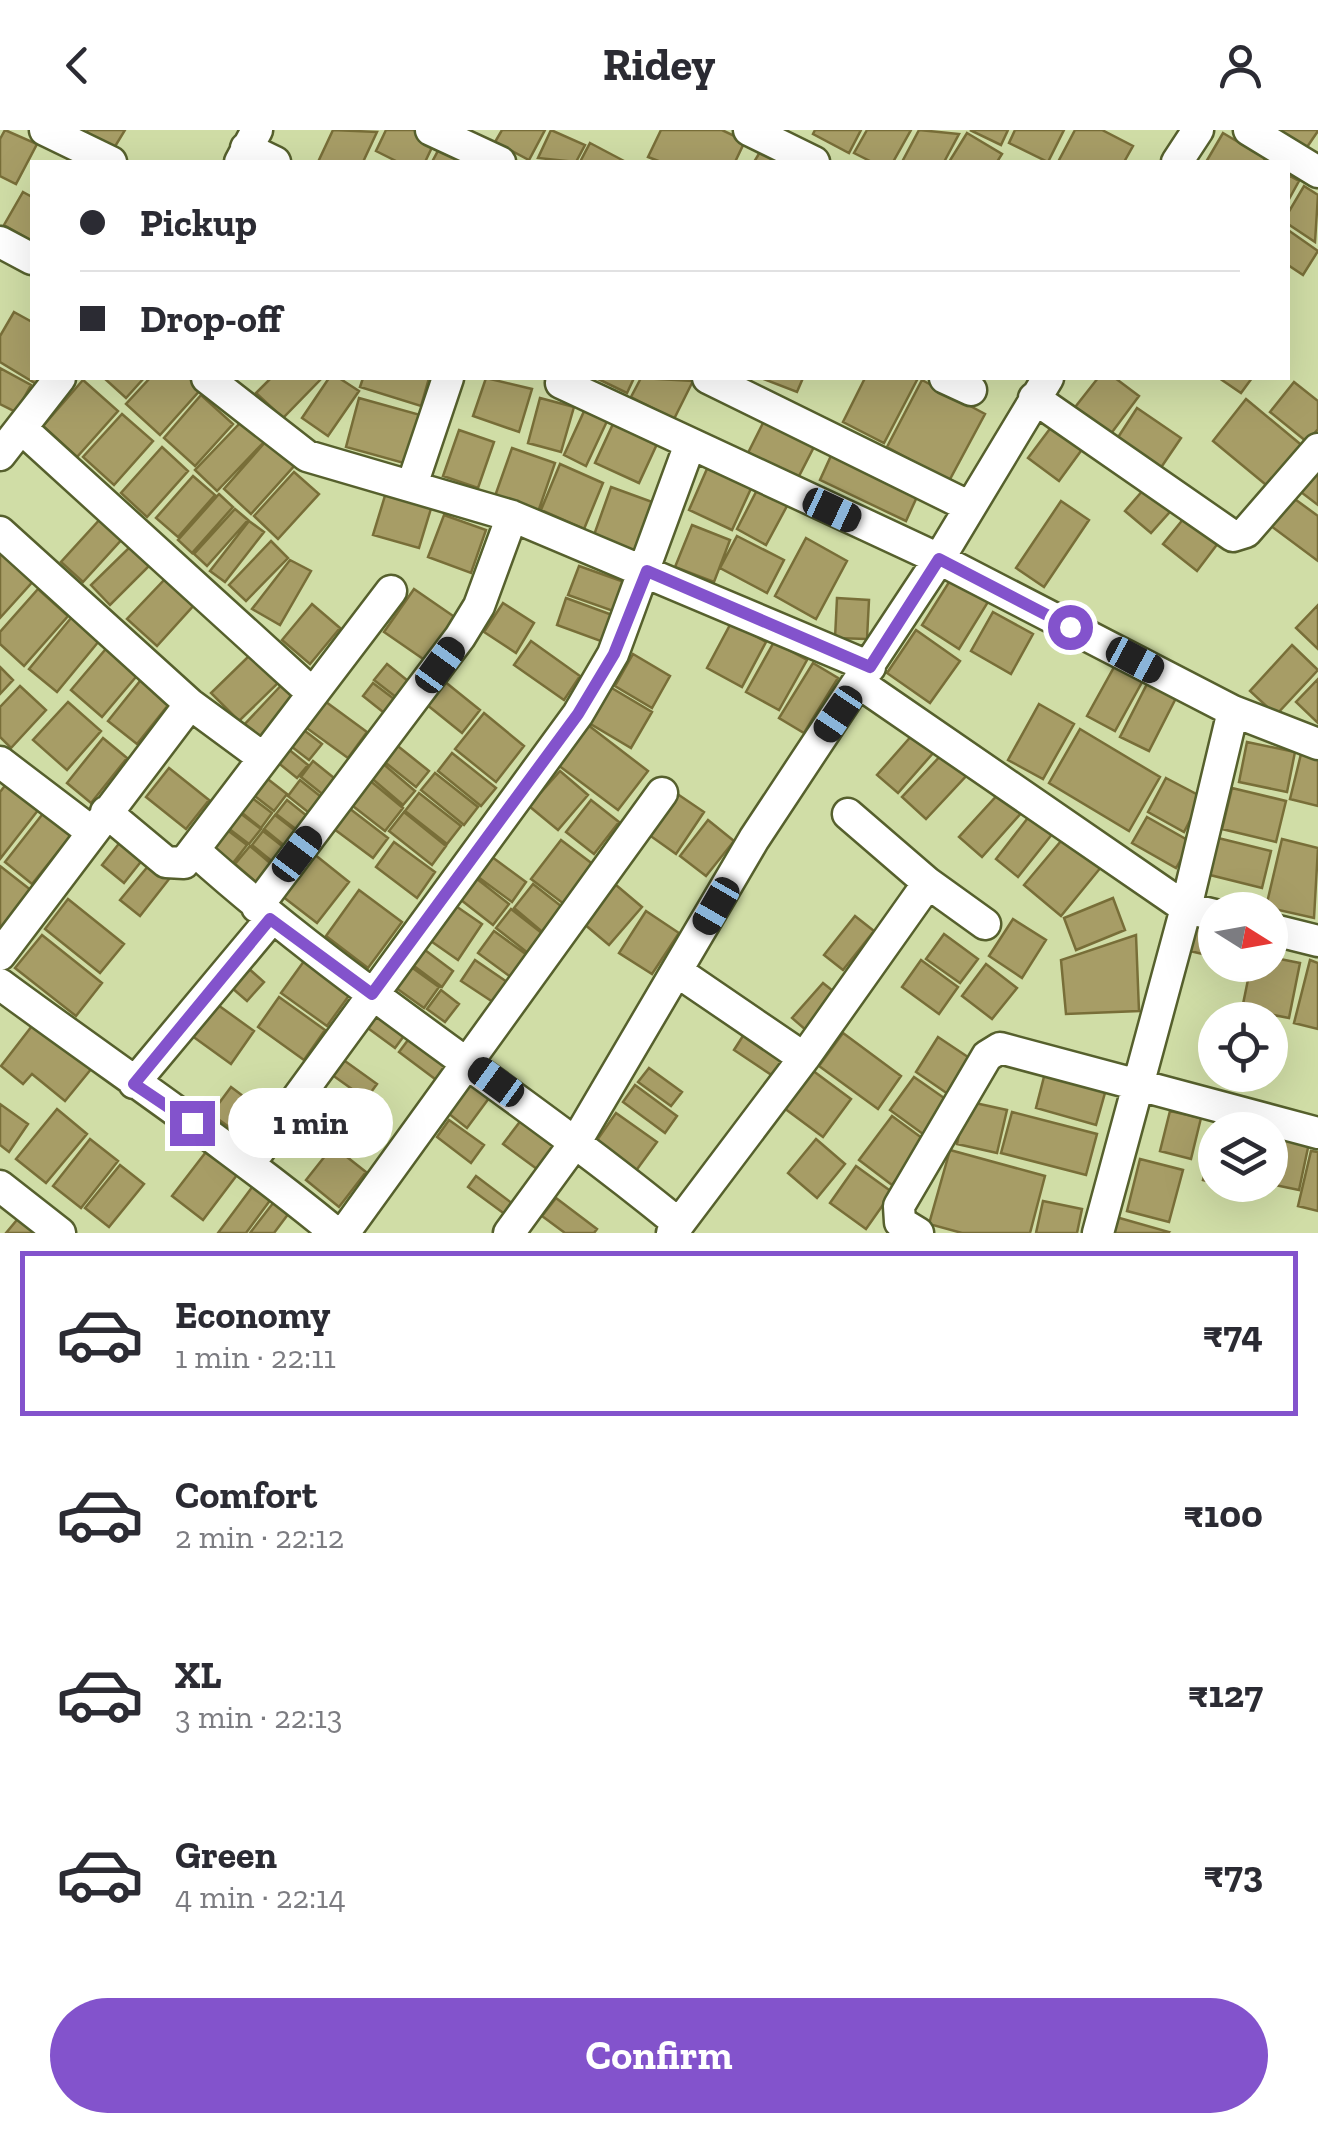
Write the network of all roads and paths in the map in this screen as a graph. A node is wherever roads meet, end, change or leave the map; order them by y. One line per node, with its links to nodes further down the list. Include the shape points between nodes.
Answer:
1 (45, 130): 6 (street)
2 (430, 130): 8 (street)
3 (749, 130): 9 (street)
4 (1249, 130): 10 (street)
5 (248, 147): 7 (street)
6 (107, 160)
7 (271, 160)
8 (496, 160)
9 (810, 160)
10 (1318, 172)
11 (0, 242): 12 (street)
12 (30, 258)
13 (58, 380): 19 (street)
14 (210, 380): 23 (street, via 307,456)
15 (447, 380): 23 (street)
16 (560, 380): 20 (street)
17 (712, 380): 24 (street)
18 (1041, 388): 21 (street, via 1233,536 1246,532); 24 (street)
19 (21, 428): 22 (street); 31 (street)
20 (690, 444): 27 (street); 28 (street)
21 (1318, 449)
22 (0, 456)
23 (412, 485): 25 (street)
24 (968, 506): 27 (street)
25 (512, 516): 28 (street); 44 (street, via 485,593 460,637)
26 (0, 532): 32 (street)
27 (939, 559): 30 (street); 33 (street)
28 (647, 571): 30 (street); 52 (street, via 614,654 578,714)
29 (391, 591): 31 (street)
30 (865, 675): 43 (street); 50 (street, via 754,839)
31 (312, 692): 35 (street)
32 (190, 704): 35 (street); 39 (street)
33 (1232, 711): 34 (street); 42 (street)
34 (1318, 744)
35 (262, 757): 40 (street)
36 (0, 762): 39 (street)
37 (662, 793): 54 (street)
38 (848, 814): 41 (street)
39 (99, 822): 40 (street, via 166,862 184,863); 49 (street)
40 (194, 850): 44 (street)
41 (928, 883): 46 (street); 53 (street)
42 (1204, 892)
43 (1198, 909)
44 (264, 913): 52 (street); 56 (street)
45 (1198, 919): 55 (street)
46 (985, 924)
47 (1288, 934): 48 (street)
48 (1318, 941)
49 (0, 955)
50 (678, 972): 53 (street); 58 (street)
51 (0, 984): 56 (street)
52 (372, 994): 54 (street); 59 (street)
53 (804, 1058): 61 (street)
54 (470, 1063): 58 (street); 64 (street)
55 (1138, 1082): 57 (street); 66 (street, via 1016,1050 1000,1048 987,1056 899,1206 900,1222); 67 (street)
56 (134, 1084): 59 (street)
57 (1318, 1133)
58 (577, 1140): 61 (street); 65 (street)
59 (250, 1162): 63 (street)
60 (0, 1186): 62 (street)
61 (676, 1228)
62 (60, 1233)
63 (336, 1233)
64 (344, 1233)
65 (509, 1233)
66 (918, 1233)
67 (1098, 1233)

